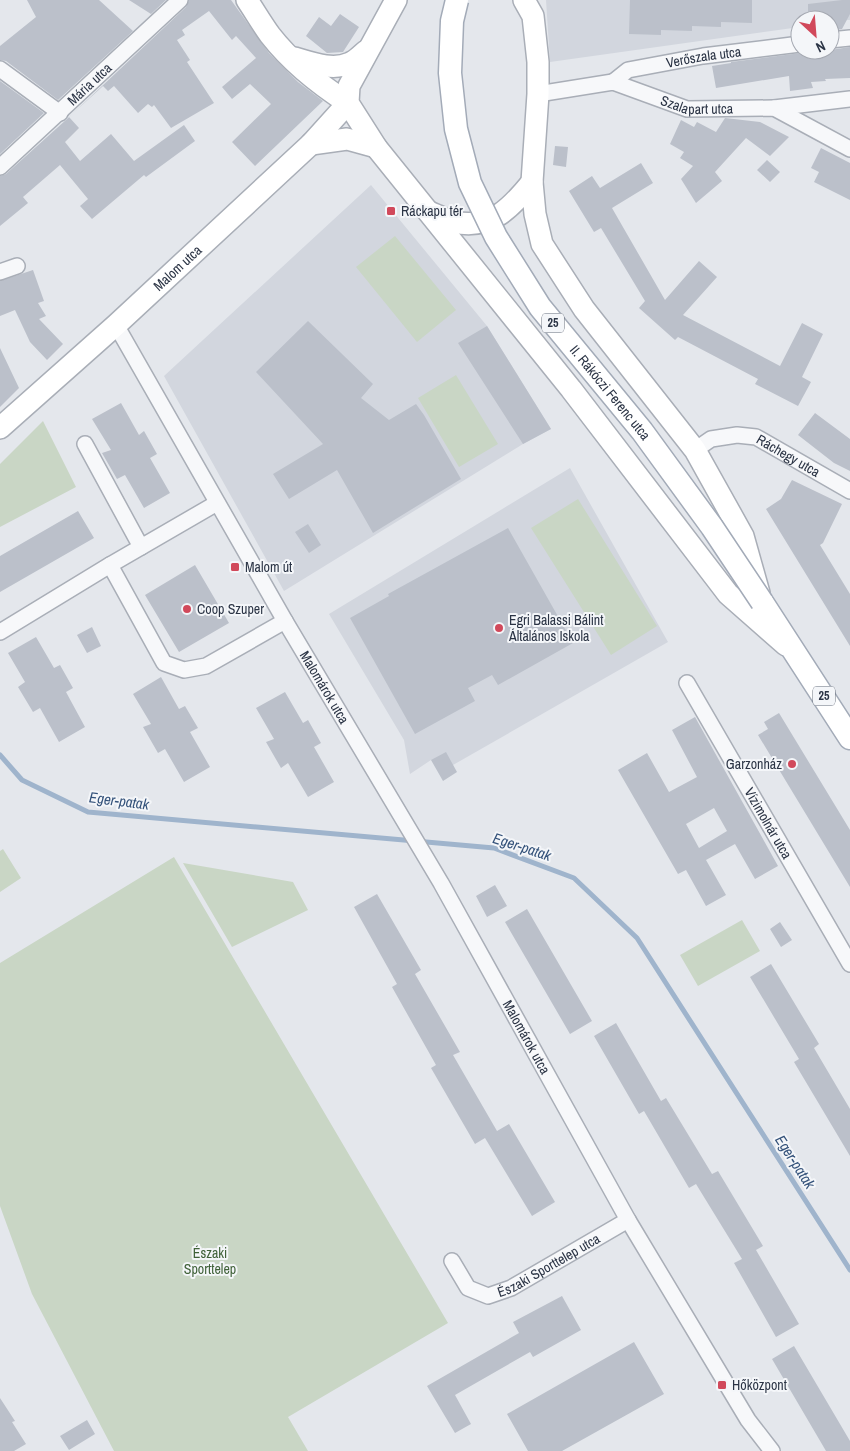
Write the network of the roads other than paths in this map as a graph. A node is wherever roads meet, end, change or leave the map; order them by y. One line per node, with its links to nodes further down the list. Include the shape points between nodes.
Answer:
1 (180, 0): 15 (street, Mária utca)
2 (247, 0): 8 (main road, via 270,35)
3 (396, 0): 7 (main road)
4 (457, 0): 34 (main road, II. Rákóczi Ferenc utca / 25, bridge, via 452,21 450,73 456,129 470,183 496,237 540,306 648,439)
5 (530, 5): 11 (main road, via 538,62)
6 (790, 45): 10 (street, Verőszala utca, via 703,56 628,70)
7 (368, 50): 8 (main road, via 352,63 339,67); 13 (main road, via 349,86)
8 (290, 56): 13 (main road)
9 (0, 69): 15 (street)
10 (613, 82): 11 (street, Szalapart utca); 14 (street, Szalapart utca, via 688,109)
11 (538, 94): 20 (main road)
12 (850, 99): 14 (street)
13 (348, 104): 16 (main road, Malom utca); 17 (main road)
14 (774, 108): 18 (street, Szalapart utca)
15 (60, 113): 19 (street, Mária utca)
16 (311, 144): 17 (main road, via 347,139); 26 (main road, Malom utca)
17 (376, 147): 21 (main road)
18 (850, 149)
19 (0, 167)
20 (532, 182): 22 (main road); 23 (main road, II. Rákóczi Ferenc utca, via 534,214)
21 (426, 211): 22 (main road, via 454,222 477,224); 37 (main road, II. Rákóczi Ferenc utca, via 571,390 728,594)
22 (502, 214): 23 (main road, via 526,226)
23 (542, 244): 29 (main road, II. Rákóczi Ferenc utca, via 584,309)
24 (17, 266): 25 (street)
25 (0, 272)
26 (116, 326): 27 (main road, Malom utca); 31 (street, Malomárok utca)
27 (0, 428)
28 (85, 444): 32 (street)
29 (696, 450): 30 (street, Ráchegy utca, via 711,440 737,435 756,437); 34 (main road, II. Rákóczi Ferenc utca, via 743,536)
30 (850, 491)
31 (217, 503): 32 (street); 35 (street, Malomárok utca)
32 (141, 547): 33 (street)
33 (110, 565): 35 (street, via 164,662 184,670 206,666); 36 (street)
34 (762, 602): 37 (main road, II. Rákóczi Ferenc utca / 25)
35 (285, 621): 41 (street, Malomárok utca, via 438,880)
36 (0, 632)
37 (797, 656): 39 (main road, II. Rákóczi Ferenc utca / 25)
38 (687, 683): 40 (street, Vízimolnár utca)
39 (850, 738)
40 (850, 964)
41 (628, 1220): 42 (street, Északi Sporttelep utca, via 511,1288 488,1296 468,1288); 43 (street, Malomárok utca, via 748,1420)
42 (452, 1261)
43 (772, 1451)

